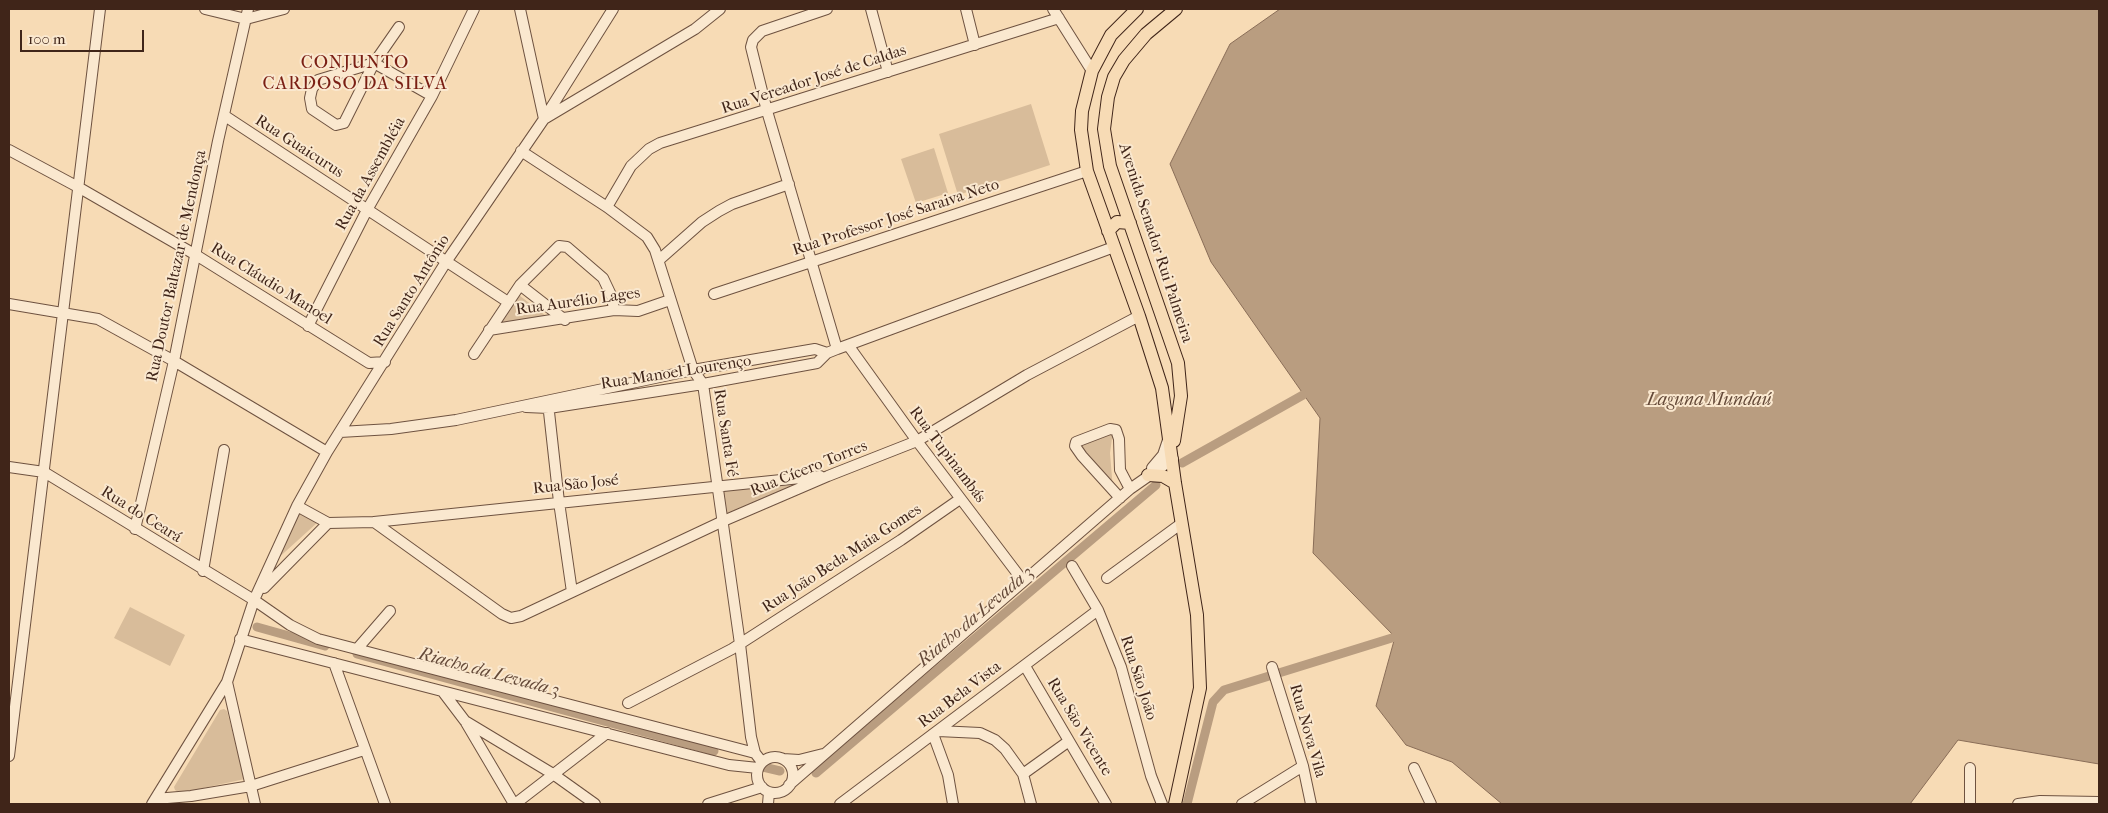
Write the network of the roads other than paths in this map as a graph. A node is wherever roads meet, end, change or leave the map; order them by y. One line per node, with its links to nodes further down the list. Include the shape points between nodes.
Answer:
1 (100, 9): 31 (street)
2 (205, 9): 14 (street)
3 (284, 9): 14 (street)
4 (474, 9): 21 (street, Rua da Assembléia)
5 (520, 9): 26 (street)
6 (613, 9): 22 (street, Rua Santo Antônio)
7 (720, 9): 23 (street, via 695,29)
8 (827, 9): 24 (street, via 762,32 752,43 752,55)
9 (871, 9): 20 (street)
10 (966, 9): 17 (street)
11 (1053, 9): 15 (street)
12 (1138, 9): 19 (main road, Avenida Senador Rui Palmeira, via 1111,35)
13 (1176, 9): 34 (main road, Avenida Senador Rui Palmeira, via 1134,47 1114,77 1108,97 1104,129 1106,148)
14 (247, 14): 25 (street, Rua Doutor Baltazar de Mendonça)
15 (1059, 18): 17 (street, Rua Vereador José de Caldas); 19 (street)
16 (399, 27): 18 (street)
17 (975, 44): 20 (street, Rua Vereador José de Caldas)
18 (374, 63): 18 (street, via 344,123 336,125 317,113 310,103 315,84); 21 (street)
19 (1092, 71): 29 (main road, Avenida Senador Rui Palmeira, via 1081,130)
20 (888, 72): 24 (street, Rua Vereador José de Caldas)
21 (432, 96): 36 (street, Rua da Assembléia)
22 (558, 97): 23 (street, via 559,104); 26 (street, Rua Santo Antônio)
23 (566, 106): 26 (street)
24 (767, 111): 30 (street); 35 (street, Rua Vereador José de Caldas, via 649,149 631,166)
25 (225, 116): 36 (street, Rua Guaicurus); 41 (street, Rua Doutor Baltazar de Mendonça)
26 (544, 119): 28 (street, Rua Santo Antônio)
27 (9, 150): 31 (street, Rua Cláudio Manoel)
28 (521, 151): 35 (street, Rua Santa Fé); 43 (street, Rua Santo Antônio)
29 (1087, 172): 37 (main road, Avenida Senador Rui Palmeira); 44 (street, Rua Professor José Saraiva Neto)
30 (789, 184): 42 (street, via 719,211); 44 (street)
31 (78, 187): 32 (street, Rua Cláudio Manoel); 33 (street)
32 (90, 194): 33 (street, via 85,193); 41 (street, Rua Cláudio Manoel)
33 (76, 201): 51 (street)
34 (1122, 203): 37 (main road, via 1112,210); 38 (main road, Avenida Senador Rui Palmeira)
35 (607, 207): 42 (street, Rua Santa Fé, via 647,237)
36 (368, 210): 43 (street, Rua Guaicurus); 54 (street, Rua da Assembléia)
37 (1100, 210): 39 (main road, Avenida Senador Rui Palmeira)
38 (1130, 223): 39 (main road, via 1117,222); 72 (main road, Avenida Senador Rui Palmeira, via 1179,368 1181,396)
39 (1108, 230): 40 (main road, Avenida Senador Rui Palmeira)
40 (1114, 247): 52 (main road, Avenida Senador Rui Palmeira); 56 (street, Rua Manoel Lourenço)
41 (196, 255): 54 (street, Rua Cláudio Manoel); 60 (street, Rua Doutor Baltazar de Mendonça)
42 (658, 260): 47 (street, Rua Santa Fé)
43 (446, 262): 48 (street, Rua Guaicurus); 61 (street, Rua Santo Antônio)
44 (811, 262): 46 (street, Rua Professor José Saraiva Neto); 57 (street)
45 (520, 285): 48 (street); 50 (street, via 552,251 563,245 603,278); 53 (street)
46 (714, 294)
47 (670, 300): 50 (street, Rua Aurélio Lages, via 638,311); 63 (street, Rua Santa Fé)
48 (508, 302): 55 (street)
49 (9, 304): 51 (street)
50 (614, 310): 53 (street, Rua Aurélio Lages)
51 (62, 313): 60 (street, via 98,319); 74 (street)
52 (1139, 316): 68 (main road, Avenida Senador Rui Palmeira, via 1162,388); 69 (street, Rua Cícero Torres, via 1027,375)
53 (565, 320): 55 (street, Rua Aurélio Lages)
54 (308, 326): 62 (street, Rua Cláudio Manoel)
55 (489, 330): 59 (street)
56 (848, 345): 57 (street, Rua Manoel Lourenço); 69 (street, Rua Tupinambás)
57 (837, 349): 58 (street, Rua Manoel Lourenço)
58 (827, 353): 63 (street, Rua Manoel Lourenço, via 815,349); 65 (street, Rua Manoel Lourenço, via 817,363)
59 (474, 354)
60 (174, 361): 71 (street); 88 (street, Rua Doutor Baltazar de Mendonça)
61 (385, 362): 62 (street); 64 (street, Rua Santo Antônio)
62 (369, 363): 64 (street)
63 (693, 370): 65 (street, Rua Santa Fé); 66 (street, Rua Manoel Lourenço)
64 (375, 377): 67 (street, Rua Santo Antônio)
65 (702, 384): 66 (street, Rua Manoel Lourenço); 78 (street, Rua Santa Fé)
66 (549, 404): 67 (street, Rua Manoel Lourenço, via 391,429); 82 (street)
67 (340, 432): 71 (street, Rua Santo Antônio)
68 (1169, 436): 72 (main road, Avenida Senador Rui Palmeira); 76 (street, via 1163,455)
69 (917, 441): 75 (street, Rua Cícero Torres); 80 (street, Rua Tupinambás)
70 (224, 450): 90 (street)
71 (327, 452): 83 (street, Rua Santo Antônio)
72 (1172, 455): 76 (street); 77 (main road, Avenida Senador Rui Palmeira)
73 (9, 467): 74 (street, Rua do Ceará)
74 (44, 472): 88 (street, Rua do Ceará); 109 (street)
75 (828, 476): 78 (street, Rua São José); 85 (street, Rua Cícero Torres)
76 (1144, 478): 77 (main road, via 1163,476); 79 (street)
77 (1175, 483): 87 (main road, Avenida Senador Rui Palmeira)
78 (717, 485): 82 (street, Rua São José); 85 (street, Rua Santa Fé)
79 (1130, 489): 81 (street); 81 (street, via 1120,470 1116,430 1110,429 1076,442 1082,456)
80 (960, 498): 92 (street, Rua Tupinambás); 98 (street, Rua João Beda Maia Gomes)
81 (1120, 498): 92 (street)
82 (559, 502): 84 (street, Rua São José); 93 (street)
83 (298, 506): 86 (street); 94 (street, Rua Santo Antônio)
84 (374, 522): 86 (street, Rua São José); 93 (street, Rua Cícero Torres, via 511,618)
85 (721, 522): 93 (street, Rua Cícero Torres); 98 (street, Rua Santa Fé)
86 (328, 523): 94 (street)
87 (1182, 523): 91 (street); 140 (main road, Avenida Senador Rui Palmeira, via 1197,615 1200,688)
88 (135, 528): 90 (street, Rua do Ceará)
89 (1072, 566): 95 (street, Rua São João)
90 (203, 571): 94 (street, Rua do Ceará)
91 (1107, 578)
92 (1023, 582): 113 (street)
93 (572, 592)
94 (256, 597): 97 (street, Rua Santo Antônio); 99 (street, Rua do Ceará, via 303,633)
95 (1098, 610): 101 (street, Rua Bela Vista); 139 (street, Rua São João, via 1121,667 1151,776)
96 (390, 611): 99 (street)
97 (240, 639): 100 (street); 103 (street, Rua Santo Antônio)
98 (740, 644): 105 (street, Rua João Beda Maia Gomes); 112 (street, Rua Santa Fé)
99 (357, 649): 112 (street, Rua do Ceará)
100 (334, 663): 104 (street); 111 (street)
101 (1025, 666): 107 (street, Rua Bela Vista); 110 (street, Rua São Vicente)
102 (1273, 672): 117 (street, Rua Nova Vila)
103 (227, 682): 123 (street); 126 (street)
104 (443, 692): 106 (street); 108 (street)
105 (628, 703)
106 (465, 722): 120 (street); 131 (street)
107 (936, 733): 121 (street, via 988,735 1005,749); 135 (street, Rua Bela Vista); 136 (street)
108 (607, 734): 116 (street, via 729,765); 120 (street)
109 (10, 736): 114 (street)
110 (1069, 741): 121 (street); 138 (street, Rua São Vicente)
111 (364, 750): 123 (street); 130 (street)
112 (755, 753): 116 (street)
113 (826, 753): 115 (street, via 799,760); 122 (street)
114 (9, 756)
115 (783, 759): 116 (street, via 772,757); 122 (street, via 793,774)
116 (760, 765): 124 (street, via 758,778)
117 (1303, 766): 141 (street); 142 (street, Rua Nova Vila)
118 (1414, 768): 143 (street)
119 (1970, 768): 144 (street)
120 (553, 774): 131 (street); 132 (street)
121 (1023, 774): 137 (street)
122 (789, 785): 124 (street, via 780,792)
123 (251, 786): 125 (street); 129 (street)
124 (765, 789): 133 (street); 134 (street)
125 (190, 800): 126 (street)
126 (154, 801)
127 (2099, 802): 128 (street)
128 (2021, 803)
129 (255, 804)
130 (385, 804)
131 (515, 804)
132 (596, 804)
133 (708, 804)
134 (768, 804)
135 (840, 804)
136 (953, 804)
137 (1031, 804)
138 (1106, 804)
139 (1162, 804)
140 (1175, 804)
141 (1242, 804)
142 (1311, 804)
143 (1431, 804)
144 (1970, 804)

